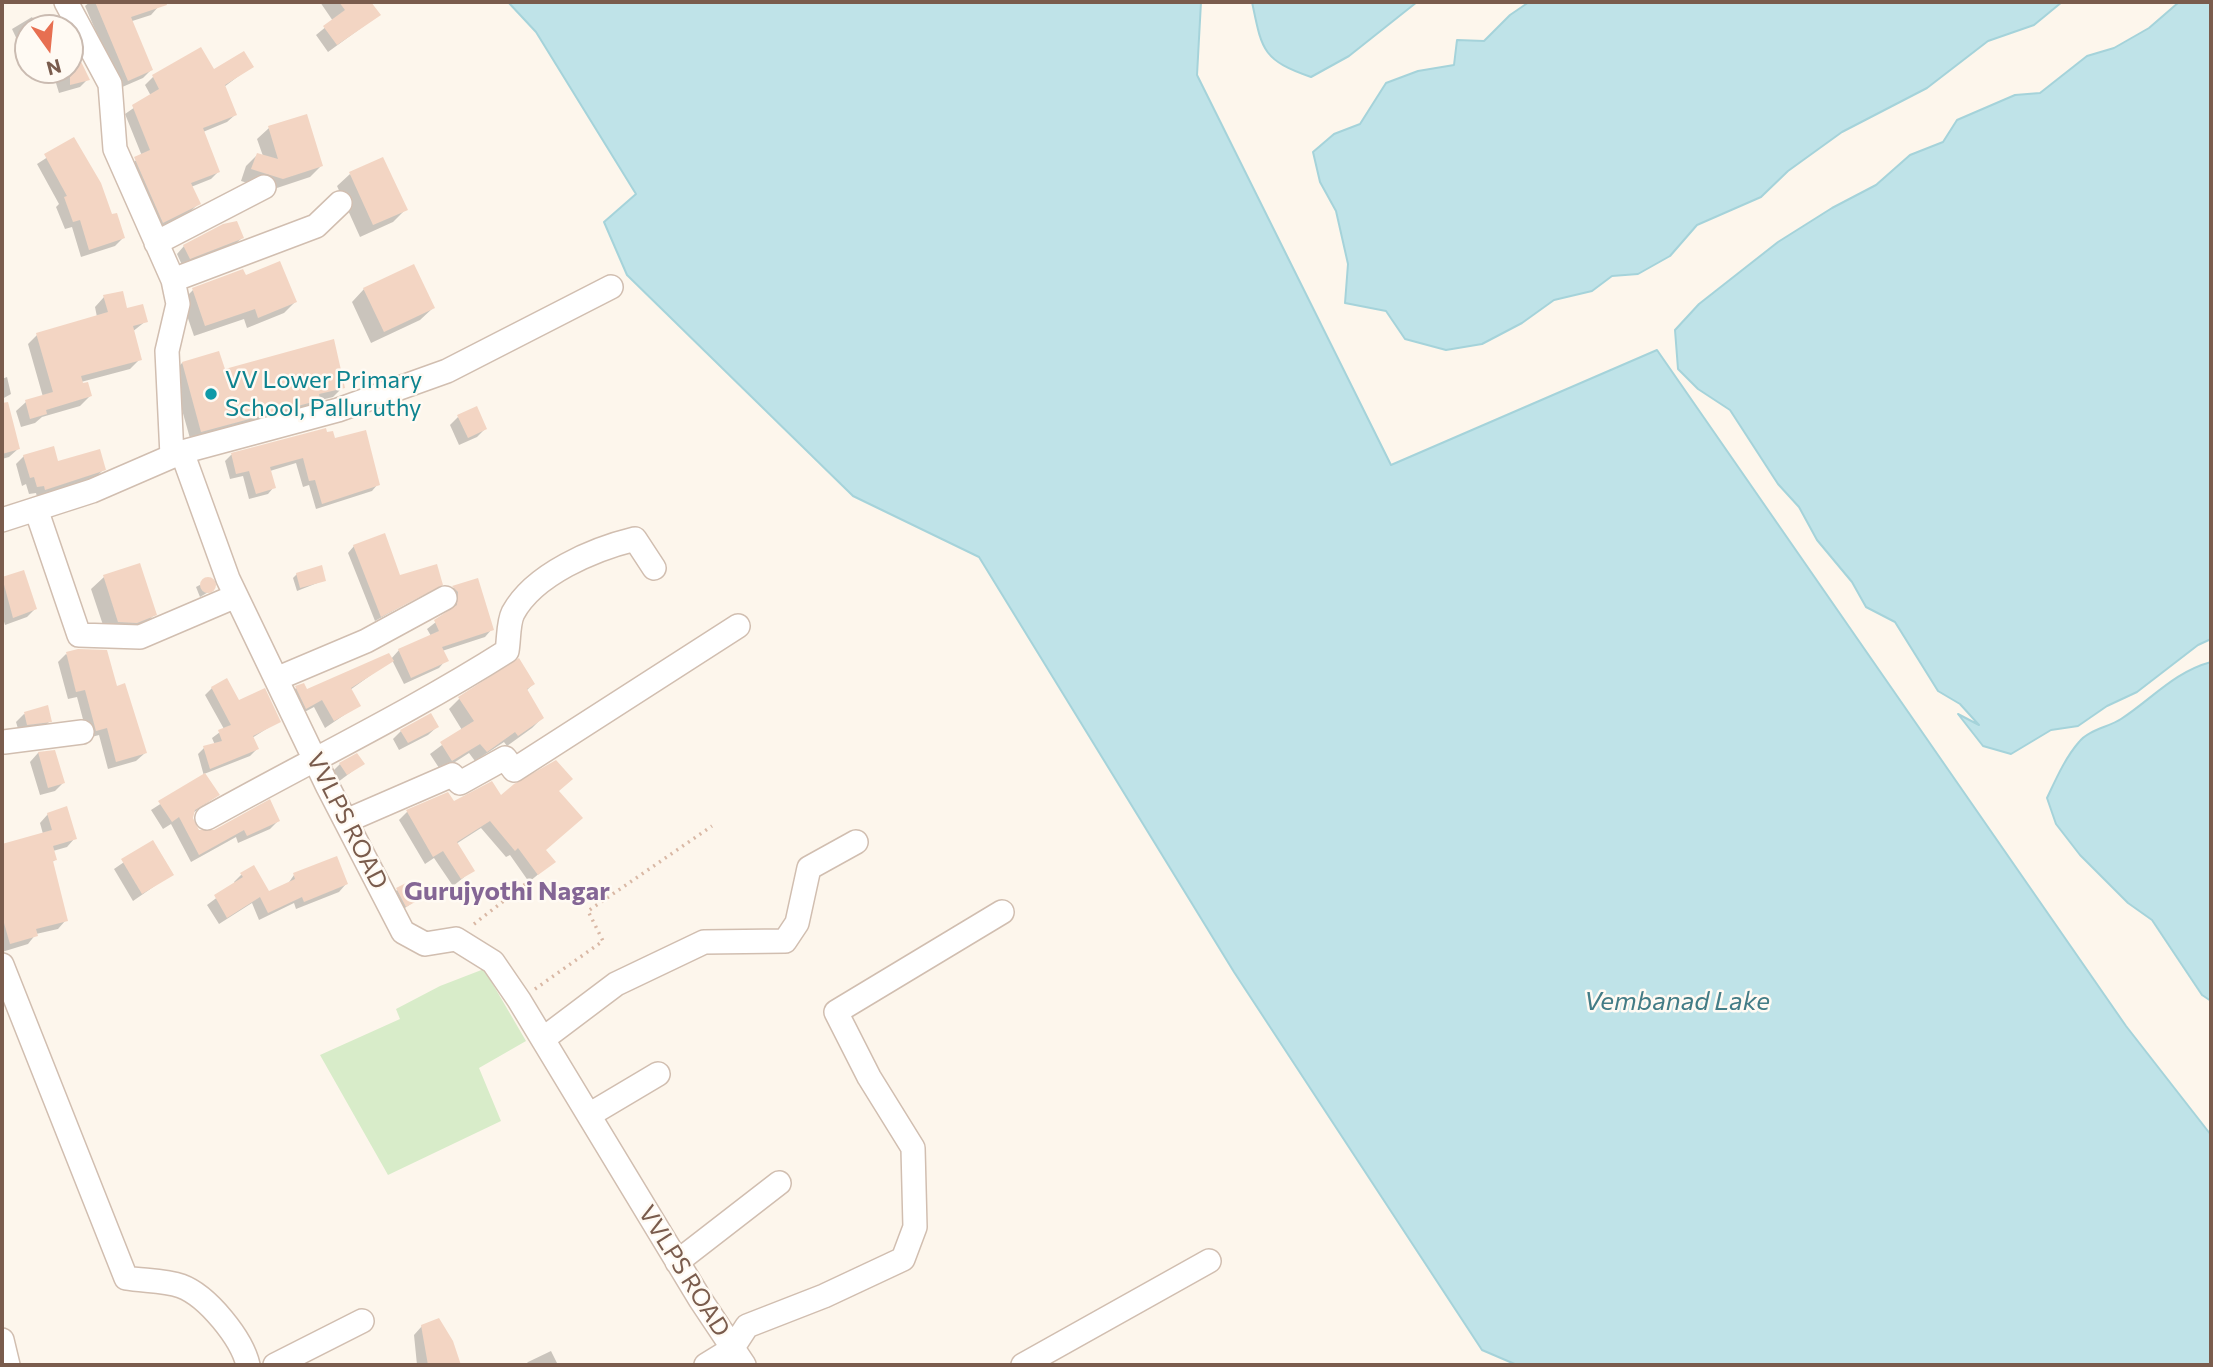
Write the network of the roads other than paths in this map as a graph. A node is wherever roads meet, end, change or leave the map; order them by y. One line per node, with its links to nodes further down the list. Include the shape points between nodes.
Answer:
1 (66, 2): 4 (street, via 110,83 115,149)
2 (264, 187): 4 (street)
3 (340, 203): 5 (street, via 316,226)
4 (156, 243): 5 (street)
5 (173, 280): 7 (street, VVLPS ROAD, via 178,304 167,351)
6 (611, 287): 7 (street, via 447,371 338,410)
7 (177, 454): 8 (street, via 92,491); 11 (street, VVLPS ROAD)
8 (36, 509): 9 (street); 11 (street, via 79,635 139,637)
9 (2, 520)
10 (654, 568): 17 (street, via 635,540 602,548 541,581 512,614 507,651 438,695)
11 (236, 596): 14 (street, VVLPS ROAD)
12 (445, 598): 14 (street, via 366,641)
13 (738, 626): 19 (street, via 514,770 505,758 460,783 452,775)
14 (276, 679): 17 (street, VVLPS ROAD)
15 (82, 732): 16 (street)
16 (3, 738)
17 (314, 758): 18 (street); 19 (street, VVLPS ROAD)
18 (207, 818)
19 (346, 821): 23 (street, VVLPS ROAD, via 404,932 425,944 456,939 493,962)
20 (856, 842): 23 (street, via 809,868 797,923 785,941 704,942 616,984)
21 (1002, 912): 31 (street, via 836,1012 913,1148 915,1227 903,1259 747,1326)
22 (2, 965): 33 (street, via 126,1278 182,1286 214,1310 244,1350)
23 (543, 1039): 25 (street, VVLPS ROAD)
24 (658, 1074): 25 (street)
25 (589, 1115): 28 (street, VVLPS ROAD)
26 (779, 1183): 28 (street)
27 (1209, 1261): 36 (street)
28 (677, 1262): 31 (street, VVLPS ROAD)
29 (362, 1321): 34 (street)
30 (2, 1340): 32 (street)
31 (738, 1357): 35 (street)
32 (6, 1365)
33 (248, 1365)
34 (275, 1365)
35 (706, 1365)
36 (1023, 1365)

